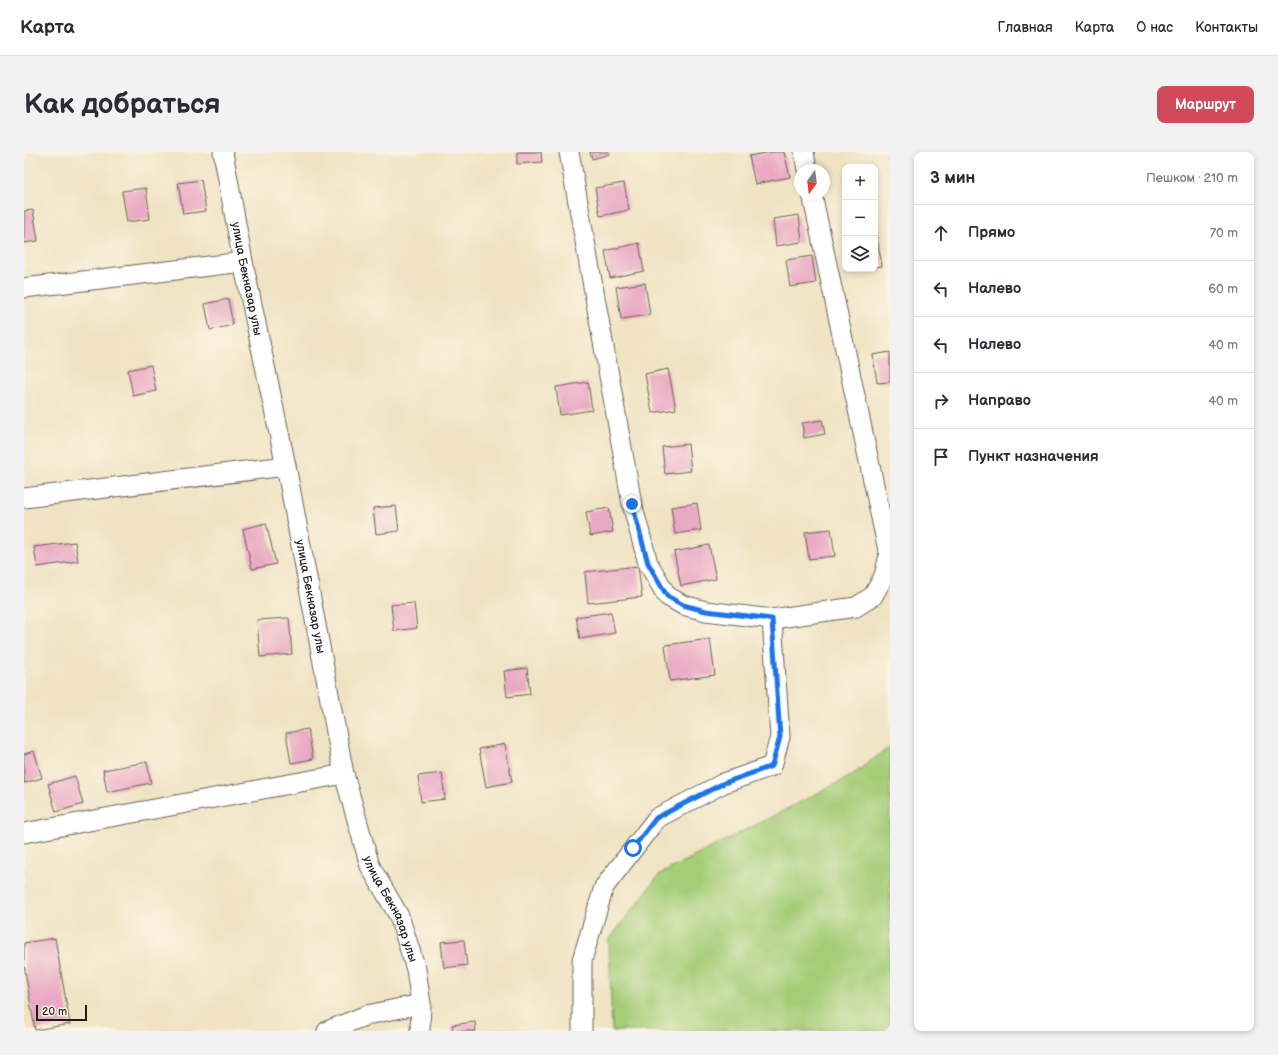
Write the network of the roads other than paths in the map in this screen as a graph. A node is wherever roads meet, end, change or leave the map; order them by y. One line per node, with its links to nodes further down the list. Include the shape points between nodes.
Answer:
1 (224, 152): 6 (street, улица Бекназар улы)
2 (569, 152): 10 (street, via 632,504 648,563 667,596 683,605 706,611)
3 (804, 152): 4 (street)
4 (806, 164)
5 (813, 200): 10 (street, via 890,555 884,576 873,596 856,607)
6 (244, 262): 7 (street); 8 (street, улица Бекназар улы)
7 (24, 288)
8 (286, 466): 9 (street); 11 (street, улица Бекназар улы)
9 (24, 498)
10 (772, 619): 16 (street, via 780,737 772,766 724,783 656,818 604,888 582,960)
11 (344, 774): 12 (street); 13 (street, улица Бекназар улы, via 370,866 399,916 416,969)
12 (24, 832)
13 (422, 1004): 14 (street, via 367,1015); 15 (street, улица Бекназар улы)
14 (327, 1031)
15 (420, 1031)
16 (582, 1031)

